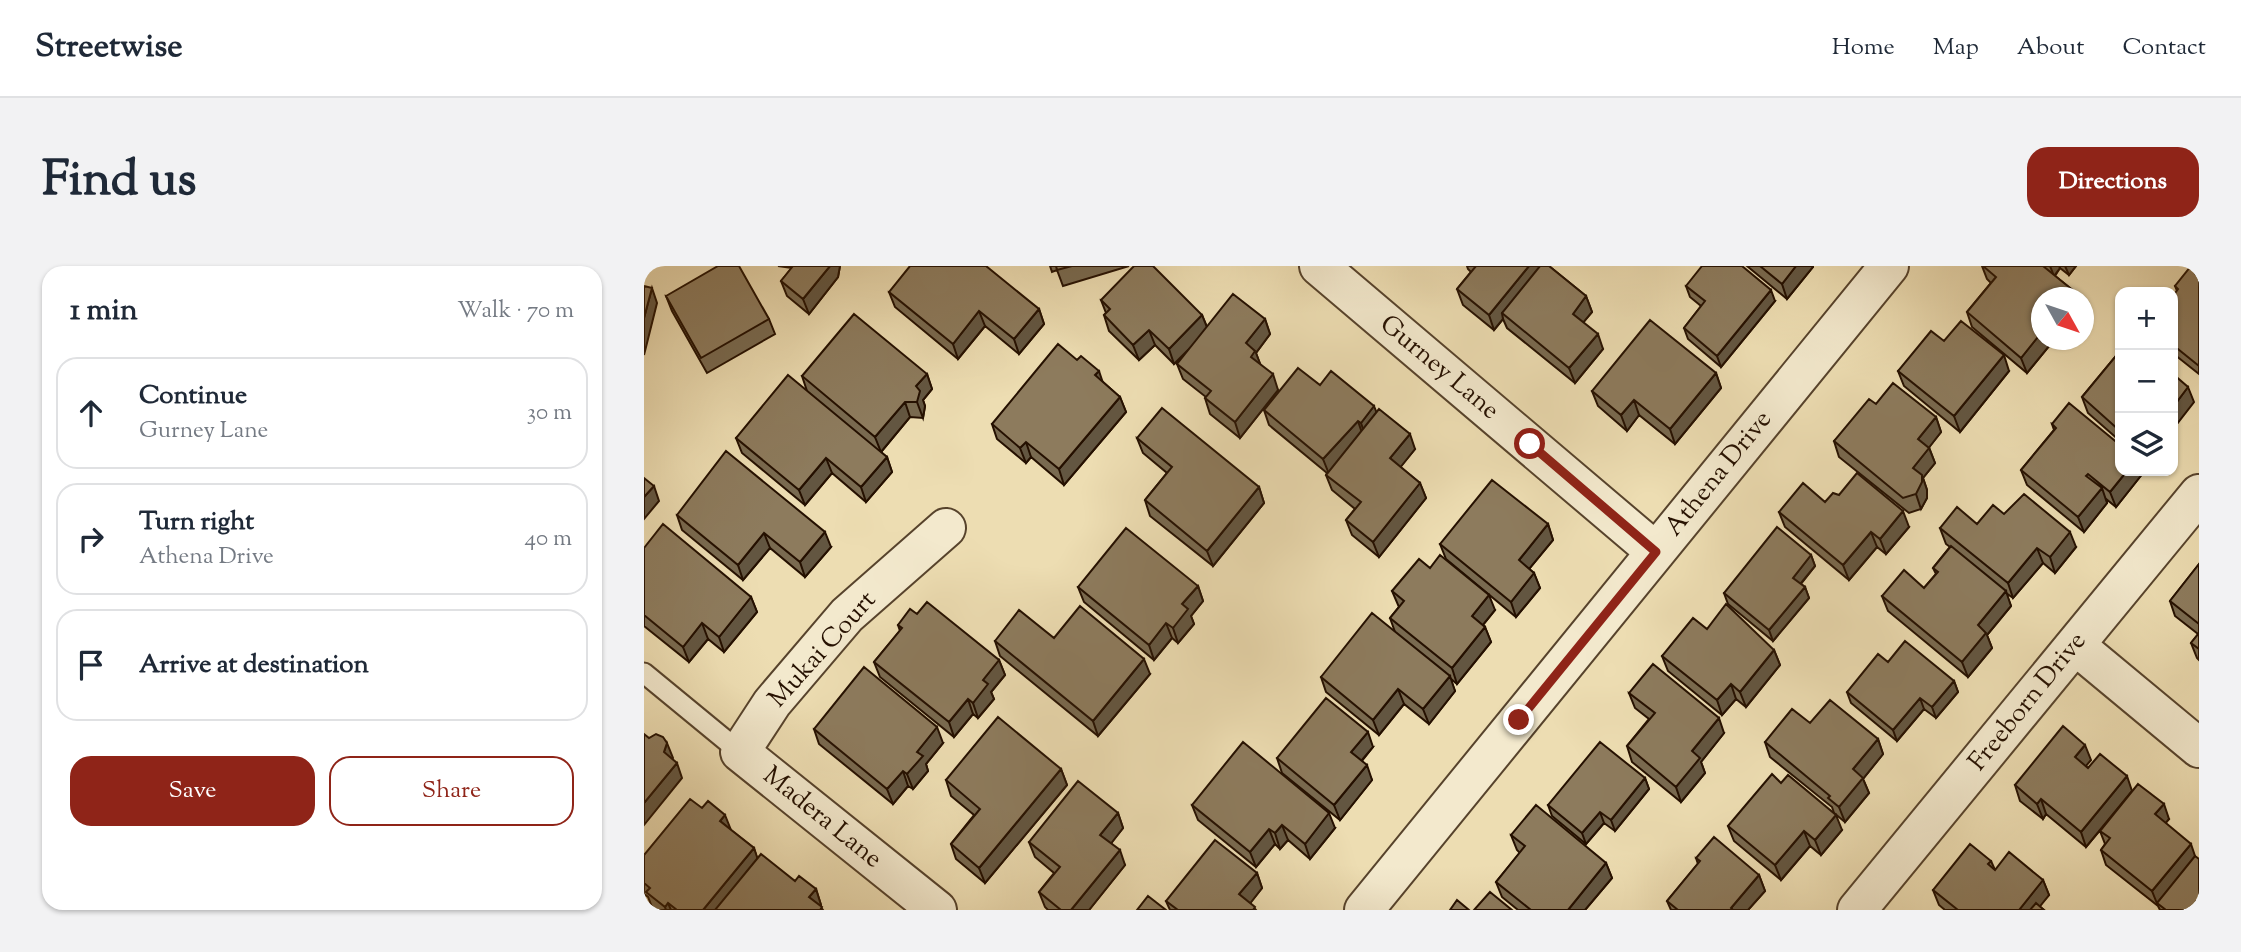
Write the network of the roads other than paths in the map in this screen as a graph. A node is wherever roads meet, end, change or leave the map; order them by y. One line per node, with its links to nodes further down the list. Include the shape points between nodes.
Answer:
1 (1319, 266): 5 (street, Gurney Lane)
2 (1889, 266): 5 (street, Athena Drive)
3 (2199, 494): 6 (street, Freeborn Drive)
4 (946, 527): 9 (street, Mukai Court, via 847,615 772,703)
5 (1656, 552): 11 (street, Athena Drive)
6 (2075, 645): 8 (street); 12 (street, Freeborn Drive)
7 (644, 673): 9 (lane)
8 (2199, 748)
9 (740, 752): 10 (street, Madera Lane)
10 (937, 910)
11 (1364, 910)
12 (1857, 910)

